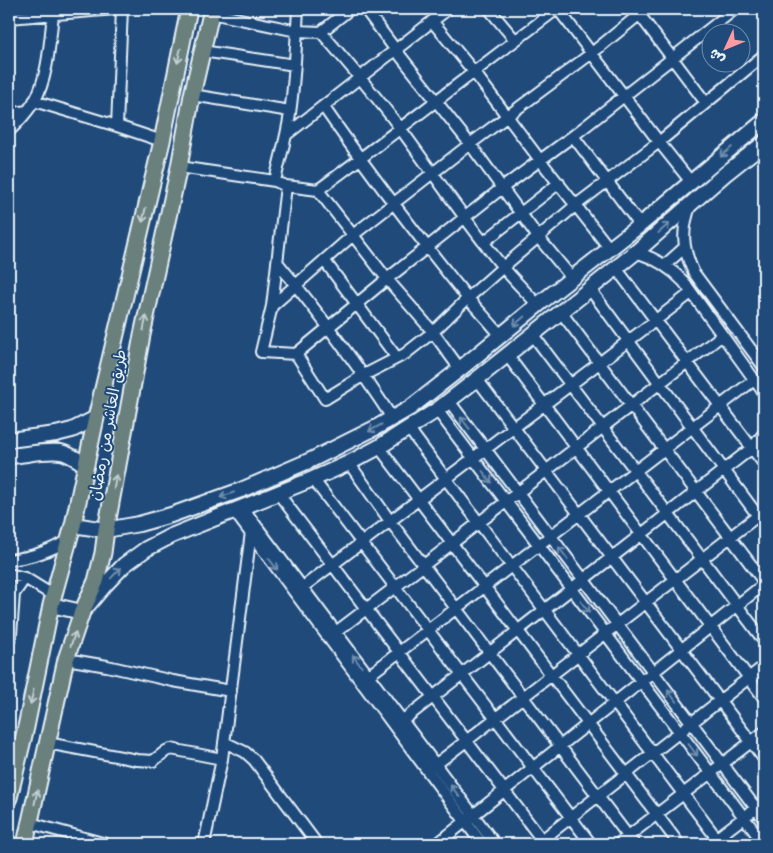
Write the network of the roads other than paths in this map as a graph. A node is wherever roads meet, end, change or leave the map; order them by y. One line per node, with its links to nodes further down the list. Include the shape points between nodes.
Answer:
1 (116, 9): 11 (street)
2 (122, 9): 39 (street)
3 (189, 9): 44 (main road, طريق العاشر من رمضان, one-way to 44)
4 (298, 9): 17 (street)
5 (350, 9): 18 (street)
6 (365, 9): 20 (street)
7 (448, 9): 16 (street)
8 (489, 9): 19 (street)
9 (557, 9): 19 (street); 22 (street)
10 (735, 9): 24 (street)
11 (95, 10): 12 (street)
12 (53, 11): 15 (street); 31 (street, via 47,64)
13 (212, 11): 17 (street); 21 (main road, طريق العاشر من رمضان)
14 (640, 11): 22 (street); 24 (street)
15 (11, 15)
16 (432, 21): 20 (street); 26 (street)
17 (297, 31): 18 (street); 25 (street)
18 (321, 32): 27 (street)
19 (515, 40): 26 (street)
20 (396, 50): 27 (street); 30 (street)
21 (202, 51): 25 (street); 28 (main road, طريق العاشر من رمضان)
22 (592, 53): 29 (street); 37 (street)
23 (764, 55): 32 (street)
24 (672, 58): 29 (street); 32 (street)
25 (295, 65): 35 (street)
26 (474, 72): 30 (street); 37 (street)
27 (360, 77): 33 (street); 40 (street)
28 (192, 95): 35 (street); 50 (main road, طريق العاشر من رمضان)
29 (624, 95): 43 (street); 45 (street)
30 (436, 100): 40 (street); 47 (street)
31 (34, 101): 34 (street); 39 (street)
32 (706, 103): 45 (street)
33 (323, 106): 42 (street); 48 (street)
34 (27, 111): 36 (street); 41 (street)
35 (290, 111): 42 (street)
36 (9, 114)
37 (508, 116): 47 (street); 49 (street)
38 (764, 121): 54 (main road, one-way to 54)
39 (117, 126): 44 (street)
40 (401, 129): 48 (street); 51 (street)
41 (9, 131)
42 (286, 135): 52 (street)
43 (573, 136): 49 (street); 53 (street)
44 (162, 141): 112 (main road, طريق العاشر من رمضان, one-way to 112)
45 (659, 142): 53 (street); 54 (street)
46 (764, 143): 60 (main road)
47 (470, 144): 51 (street); 57 (street)
48 (360, 159): 58 (street); 59 (street)
49 (540, 160): 55 (street); 57 (street)
50 (179, 167): 52 (street); 149 (main road, طريق العاشر من رمضان, one-way to 50, via 142,335)
51 (432, 174): 59 (street); 63 (street)
52 (275, 181): 56 (street)
53 (608, 181): 61 (street); 64 (street)
54 (690, 182): 64 (main road)
55 (559, 183): 61 (street); 62 (street)
56 (286, 186): 58 (street); 73 (street)
57 (502, 188): 62 (street); 63 (street)
58 (318, 190): 65 (street)
59 (394, 204): 65 (street); 68 (street)
60 (691, 204): 69 (street, via 686,218); 71 (main road, one-way to 60)
61 (576, 205): 66 (street); 70 (street)
62 (520, 212): 66 (street); 67 (street)
63 (465, 218): 67 (street); 68 (street)
64 (640, 225): 70 (main road)
65 (353, 235): 72 (street); 77 (street)
66 (538, 237): 75 (street); 78 (street)
67 (484, 242): 75 (street)
68 (428, 247): 77 (street); 82 (street)
69 (684, 248): 74 (street); 99 (street, via 694,272)
70 (610, 249): 78 (main road)
71 (636, 252): 74 (street); 76 (main road)
72 (324, 260): 79 (street); 83 (street)
73 (277, 262): 79 (street); 85 (street)
74 (665, 265): 81 (street)
75 (503, 267): 82 (street); 84 (street)
76 (616, 268): 80 (main road); 87 (street)
77 (388, 278): 83 (street); 89 (street)
78 (572, 278): 84 (main road)
79 (296, 285): 85 (street); 88 (street)
80 (590, 289): 86 (main road); 93 (street)
81 (691, 293): 87 (street); 92 (street)
82 (468, 298): 89 (street); 91 (street)
83 (356, 304): 88 (street); 96 (street)
84 (538, 305): 91 (main road, one-way to 91)
85 (272, 306): 94 (street, via 261,352)
86 (561, 312): 90 (main road); 98 (street)
87 (656, 320): 93 (street); 97 (street)
88 (328, 327): 94 (street); 101 (street)
89 (432, 332): 96 (street); 100 (street)
90 (533, 334): 95 (main road); 105 (street)
91 (501, 336): 100 (main road)
92 (722, 336): 97 (street); 103 (street)
93 (628, 341): 98 (street); 104 (street)
94 (296, 354): 101 (street, via 325,398)
95 (507, 355): 102 (main road); 108 (street)
96 (397, 358): 101 (street)
97 (687, 362): 104 (street); 110 (street)
98 (599, 363): 105 (street); 109 (street)
99 (764, 366)
100 (460, 369): 113 (main road)
101 (364, 375): 113 (street)
102 (477, 379): 107 (main road); 116 (street)
103 (754, 380): 106 (street); 110 (street)
104 (660, 383): 109 (street); 115 (street)
105 (571, 384): 108 (street); 114 (street)
106 (764, 393)
107 (449, 401): 111 (main road); 123 (street, one-way to 107)
108 (544, 405): 116 (street); 121 (street)
109 (631, 405): 114 (street); 124 (street)
110 (720, 406): 115 (street); 122 (street)
111 (437, 410): 117 (main road); 126 (street)
112 (96, 418): 119 (main road, via 72,430); 129 (main road, طريق العاشر من رمضان)
113 (392, 418): 149 (main road, one-way to 149, via 311,460 241,490 171,515)
114 (603, 427): 121 (street); 130 (street)
115 (692, 427): 124 (street); 131 (street)
116 (514, 428): 123 (street); 132 (street)
117 (409, 429): 120 (main road); 134 (street)
118 (764, 433): 122 (street)
119 (9, 440)
120 (379, 447): 127 (main road); 139 (street)
121 (576, 448): 132 (street); 135 (street)
122 (752, 448): 128 (street); 131 (street)
123 (485, 449): 126 (street); 138 (street)
124 (664, 449): 130 (street); 136 (street)
125 (9, 456): 129 (main road, via 62,452)
126 (473, 458): 134 (street); 140 (street, one-way to 140)
127 (348, 463): 133 (main road); 145 (street)
128 (764, 464)
129 (86, 465): 148 (main road, طريق العاشر من رمضان)
130 (636, 470): 135 (street); 142 (street)
131 (724, 470): 136 (street); 144 (street)
132 (546, 471): 138 (street); 143 (street)
133 (313, 479): 137 (main road); 155 (street)
134 (446, 479): 139 (street); 147 (street)
135 (609, 491): 143 (street); 151 (street)
136 (696, 491): 142 (street); 153 (street)
137 (278, 493): 141 (main road); 161 (street)
138 (518, 493): 140 (street); 152 (street)
139 (419, 499): 145 (street); 156 (street)
140 (506, 502): 147 (street); 157 (street)
141 (238, 509): 146 (street); 150 (street); 179 (main road, one-way to 141, via 124,565 146,549)
142 (668, 513): 151 (street); 159 (street)
143 (579, 514): 152 (street); 158 (street)
144 (762, 517): 153 (street)
145 (390, 520): 155 (street); 162 (street)
146 (252, 521): 150 (street); 172 (street)
147 (479, 523): 156 (street); 163 (street)
148 (73, 525): 149 (main road); 154 (main road, طريق العاشر من رمضان)
149 (106, 530): 179 (main road, طريق العاشر من رمضان, via 96,581)
150 (251, 534): 172 (street, one-way to 172); 200 (street)
151 (641, 534): 158 (street); 167 (street)
152 (550, 536): 157 (street); 166 (street, one-way to 152)
153 (731, 537): 159 (street); 168 (street)
154 (68, 541): 160 (street, via 48,552); 173 (main road, طريق العاشر من رمضان)
155 (361, 543): 161 (street); 170 (street)
156 (452, 544): 162 (street); 169 (street)
157 (539, 545): 163 (street); 171 (street)
158 (612, 557): 166 (street); 174 (street)
159 (702, 559): 167 (street); 175 (street)
160 (9, 560)
161 (332, 564): 172 (street); 177 (street)
162 (424, 565): 170 (street); 176 (street)
163 (511, 566): 169 (street); 178 (street)
164 (9, 574): 165 (street)
165 (25, 578): 173 (street); 186 (street, via 14,594)
166 (583, 579): 171 (street); 180 (street)
167 (675, 580): 174 (street); 181 (street)
168 (764, 583): 175 (street)
169 (484, 586): 176 (street); 183 (street)
170 (395, 588): 177 (street); 182 (street)
171 (572, 588): 178 (street); 184 (street, one-way to 184)
172 (298, 590): 185 (street)
173 (53, 601): 179 (main road); 225 (main road, طريق العاشر من رمضان, one-way to 225)
174 (646, 602): 180 (street); 188 (street)
175 (738, 605): 181 (street); 187 (street)
176 (456, 608): 182 (street); 190 (street)
177 (366, 609): 185 (street); 189 (street)
178 (544, 610): 183 (street); 191 (street)
179 (82, 612): 192 (main road, طريق العاشر من رمضان, one-way to 179)
180 (617, 624): 184 (street); 194 (street)
181 (711, 627): 188 (street); 198 (street)
182 (428, 630): 189 (street); 195 (street)
183 (518, 631): 190 (street); 196 (street)
184 (605, 633): 191 (street); 199 (street)
185 (332, 635): 197 (street, one-way to 185); 233 (street)
186 (9, 641)
187 (764, 641)
188 (682, 650): 194 (street); 204 (street)
189 (399, 652): 197 (street); 201 (street)
190 (490, 652): 195 (street); 202 (street)
191 (578, 655): 196 (street); 205 (street)
192 (66, 659): 200 (street); 215 (main road, طريق العاشر من رمضان)
193 (764, 666): 198 (street)
194 (653, 672): 199 (street); 208 (street, one-way to 194)
195 (462, 674): 201 (street); 206 (street)
196 (551, 675): 202 (street); 209 (street)
197 (368, 676): 207 (street)
198 (749, 678): 203 (street); 204 (street)
199 (642, 681): 205 (street); 210 (street)
200 (231, 691): 213 (street)
201 (433, 697): 207 (street); 212 (street)
202 (523, 697): 206 (street); 216 (street)
203 (764, 698)
204 (720, 701): 208 (street); 214 (street)
205 (614, 703): 209 (street); 217 (street)
206 (495, 718): 212 (street); 222 (street)
207 (402, 721): 220 (street)
208 (692, 723): 210 (street); 221 (street)
209 (588, 724): 216 (street); 224 (street)
210 (680, 732): 217 (street); 223 (street, one-way to 223)
211 (764, 732): 214 (street)
212 (466, 740): 220 (street); 226 (street)
213 (224, 742): 219 (street); 243 (street, via 254,760)
214 (751, 742): 218 (street); 221 (street)
215 (47, 743): 219 (street, via 137,760 151,761 171,749); 236 (main road, طريق العاشر من رمضان, one-way to 215)
216 (560, 746): 222 (street); 228 (street)
217 (652, 754): 224 (street); 227 (street)
218 (764, 759)
219 (222, 760): 242 (street)
220 (435, 764): 233 (street, one-way to 220)
221 (722, 764): 223 (street); 230 (street)
222 (533, 768): 226 (street); 234 (street)
223 (710, 773): 227 (street); 232 (street)
224 (626, 774): 228 (street); 231 (street)
225 (11, 780): 229 (main road, طريق العاشر من رمضان)
226 (504, 790): 233 (street); 239 (street)
227 (683, 794): 231 (street); 238 (street)
228 (598, 796): 234 (street); 237 (street)
229 (9, 798)
230 (760, 805): 232 (street); 235 (street)
231 (656, 814): 237 (street); 249 (street)
232 (744, 817): 238 (street); 250 (street)
233 (469, 818): 244 (street); 245 (street); 246 (street)
234 (571, 818): 239 (street); 247 (street)
235 (764, 819)
236 (30, 823): 240 (main road, طريق العاشر من رمضان); 241 (street)
237 (631, 840): 248 (street)
238 (715, 842)
239 (541, 843)
240 (25, 844)
241 (106, 844)
242 (204, 844)
243 (317, 844)
244 (437, 844)
245 (482, 844)
246 (494, 844)
247 (591, 844)
248 (618, 844)
249 (679, 844)
250 (764, 844)

